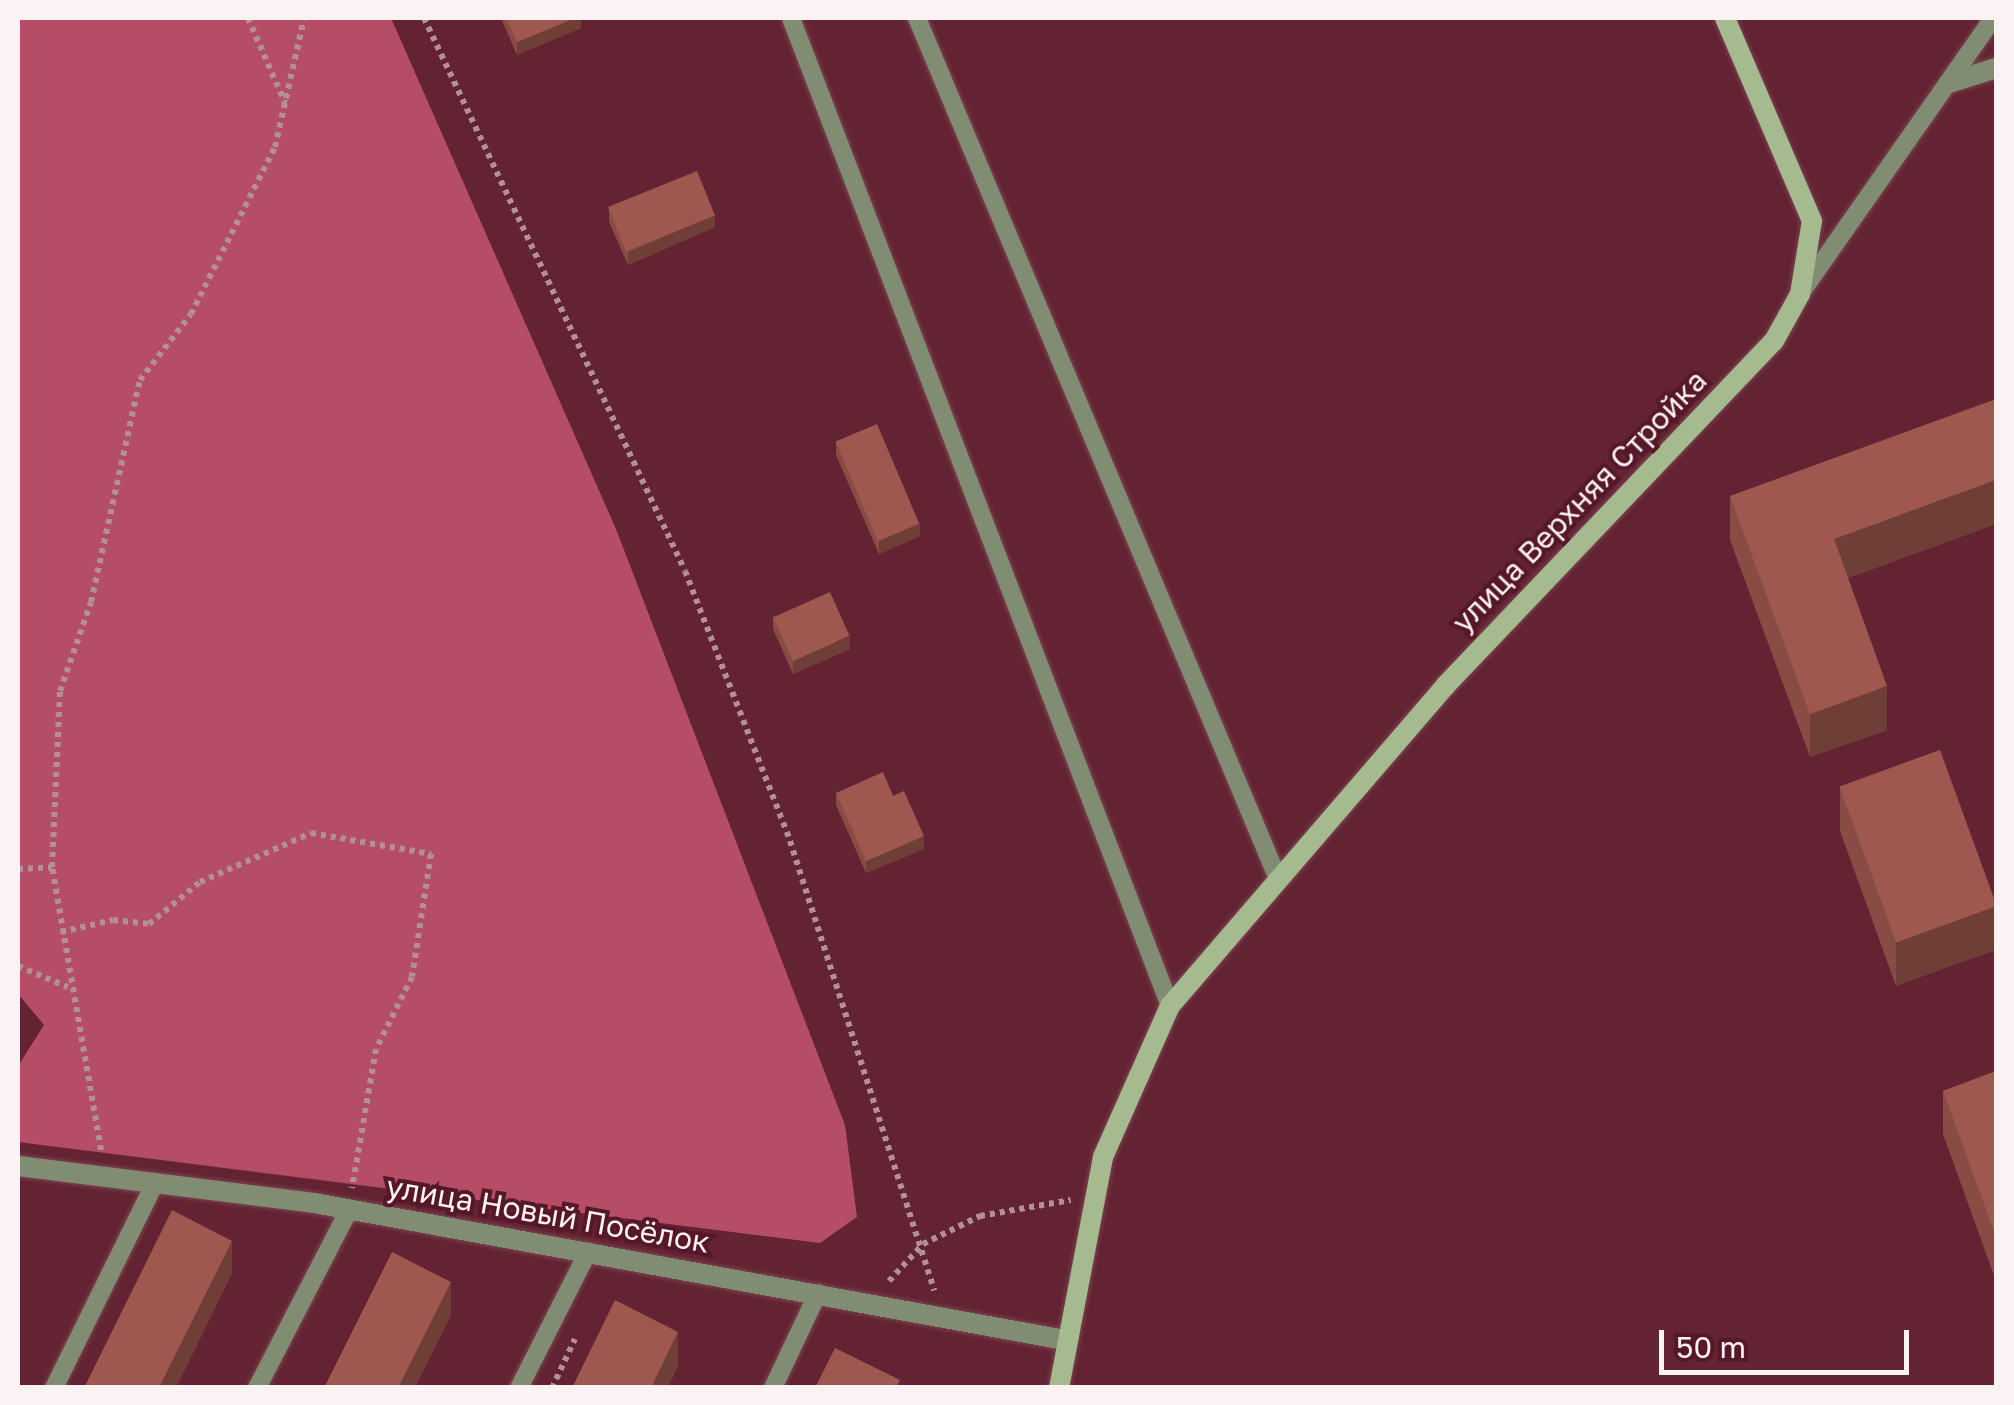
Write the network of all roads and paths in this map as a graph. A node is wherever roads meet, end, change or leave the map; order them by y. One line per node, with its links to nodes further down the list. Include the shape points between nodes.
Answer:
1 (248, 18): 10 (path)
2 (304, 18): 10 (path)
3 (424, 18): 24 (path, via 685,572 790,840)
4 (791, 18): 18 (lane)
5 (917, 18): 14 (lane)
6 (1726, 18): 11 (street, улица Верхняя Стройка, via 1812,221)
7 (1993, 18): 9 (lane)
8 (1996, 68): 9 (street)
9 (1949, 84): 11 (lane)
10 (286, 104): 12 (path, via 275,148 191,314 140,380 91,602 60,691)
11 (1800, 294): 14 (street, улица Верхняя Стройка, via 1774,341)
12 (52, 867): 13 (path); 15 (path)
13 (18, 869)
14 (1276, 874): 18 (street, улица Верхняя Стройка)
15 (61, 932): 17 (path); 23 (path, via 113,920 150,924 200,882 311,834 430,854 412,976 376,1050)
16 (18, 966): 17 (path)
17 (69, 987): 20 (path)
18 (1170, 1006): 22 (street, улица Верхняя Стройка, via 1121,1105)
19 (18, 1166): 20 (street, улица Новый Посёлок)
20 (108, 1178): 21 (street, улица Новый Посёлок)
21 (156, 1184): 23 (street, улица Новый Посёлок); 30 (lane)
22 (1092, 1197): 24 (path, via 980,1216); 29 (street, улица Верхняя Стройка)
23 (349, 1210): 25 (street, улица Новый Посёлок); 31 (lane)
24 (924, 1244): 27 (path); 28 (path)
25 (588, 1252): 26 (street, улица Новый Посёлок); 32 (lane)
26 (818, 1293): 27 (street, улица Новый Посёлок); 33 (lane)
27 (876, 1304): 28 (street, улица Новый Посёлок)
28 (937, 1316): 29 (street, улица Новый Посёлок)
29 (1064, 1340): 34 (street, улица Верхняя Стройка)
30 (54, 1388)
31 (258, 1388)
32 (520, 1388)
33 (773, 1388)
34 (1059, 1388)

